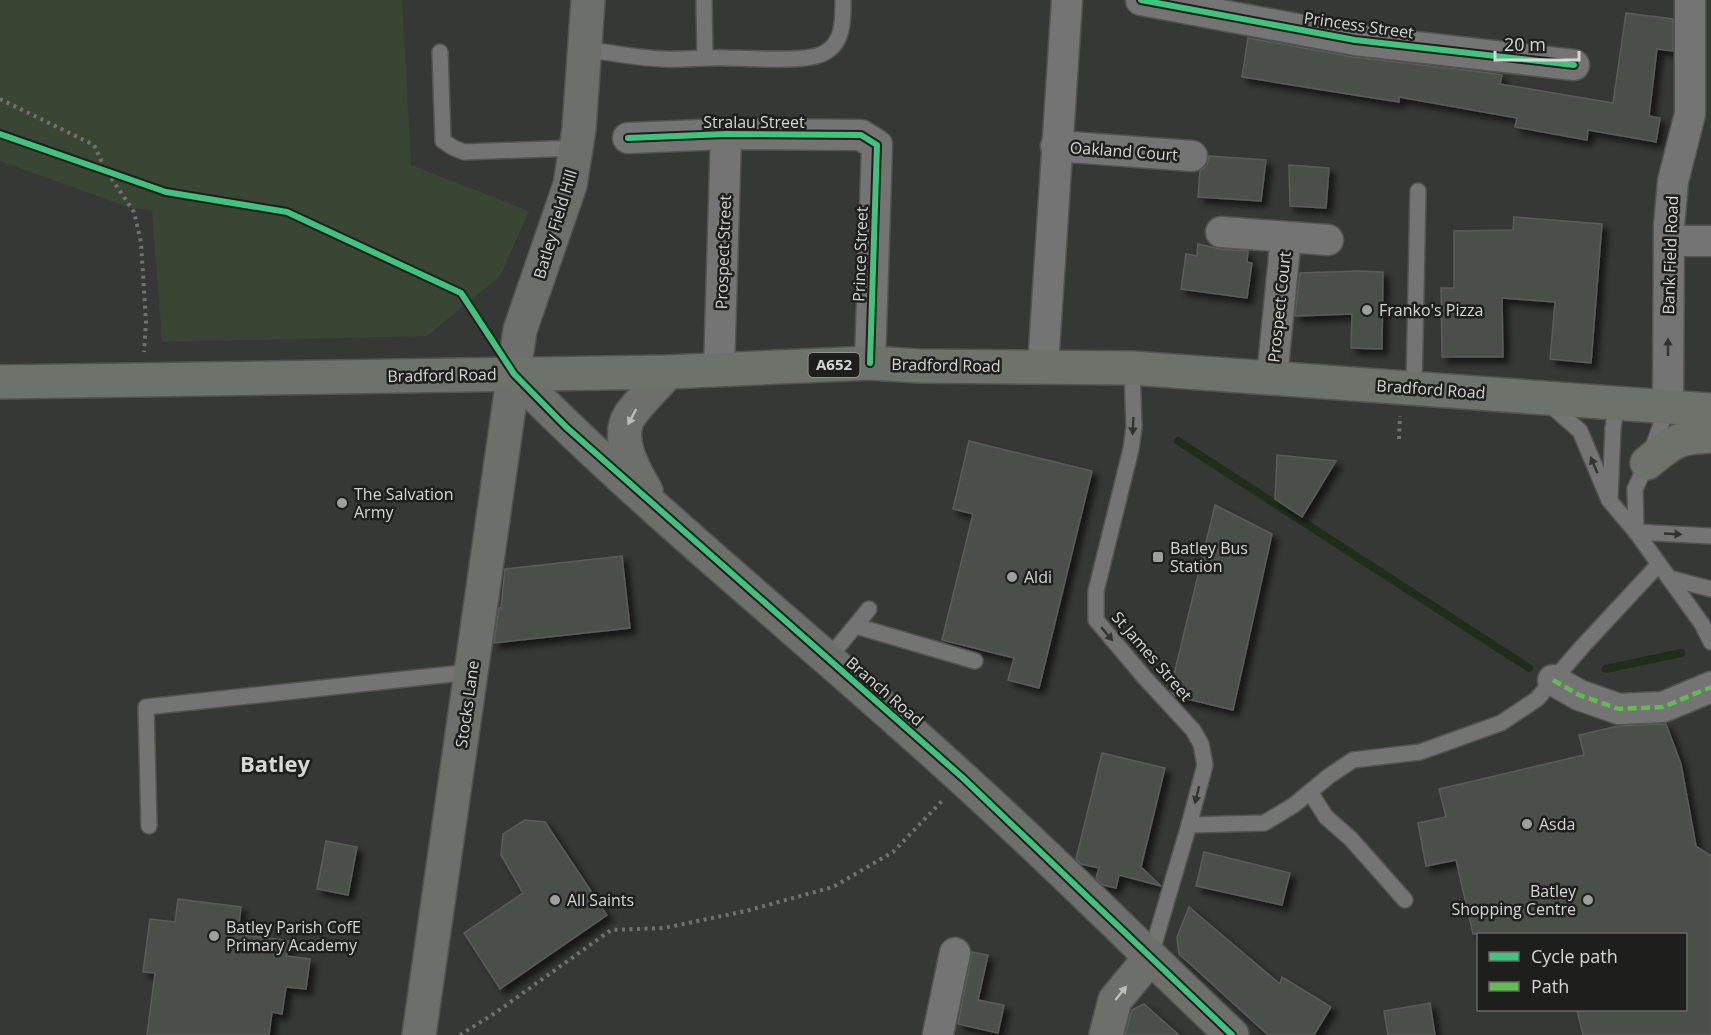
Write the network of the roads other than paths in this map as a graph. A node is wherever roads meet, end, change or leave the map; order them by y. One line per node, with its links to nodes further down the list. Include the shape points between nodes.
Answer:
1 (588, 0): 7 (street, Batley Field Hill)
2 (704, 0): 9 (lane)
3 (843, 0): 9 (lane, via 842,30 824,54 771,59)
4 (1067, 0): 14 (street)
5 (1141, 0): 10 (street, Princess Street, via 1354,40)
6 (1690, 0): 21 (street, Bank Field Road, via 1690,114 1673,181)
7 (585, 49): 9 (lane, via 663,59); 15 (street, Batley Field Hill)
8 (440, 52): 15 (lane, via 443,141 464,152)
9 (705, 57)
10 (1574, 65)
11 (726, 135): 12 (street, Stralau Street); 13 (street, Stralau Street, via 861,135); 26 (street, Prospect Street)
12 (628, 138)
13 (877, 146): 23 (street, Prince Street)
14 (1056, 146): 16 (street, Oakland Court); 24 (street)
15 (576, 148): 28 (street, Batley Field Hill, via 570,185 520,330)
16 (1192, 156)
17 (1418, 191): 31 (lane)
18 (1221, 232): 19 (street, Prospect Court)
19 (1286, 237): 20 (street, Prospect Court); 29 (street, Prospect Court)
20 (1328, 240)
21 (1669, 241): 22 (street); 34 (street, Bank Field Road, one-way to 21)
22 (1711, 241)
23 (870, 363): 24 (main road, Bradford Road / A652); 26 (main road, Bradford Road / A652)
24 (1043, 366): 25 (main road, Bradford Road / A652)
25 (1132, 368): 29 (main road, Bradford Road / A652); 54 (lane, St James Street, one-way to 54, via 1134,428 1096,591 1096,620 1201,744 1205,765)
26 (719, 370): 27 (main road, Bradford Road / A652)
27 (668, 372): 28 (main road, Bradford Road / A652); 39 (street, one-way to 39, via 629,417 625,438 632,468)
28 (514, 374): 30 (main road, Bradford Road / A652); 39 (street, Branch Road); 50 (street, Stocks Lane)
29 (1272, 378): 31 (main road, Bradford Road / A652)
30 (0, 382)
31 (1414, 388): 32 (main road, Bradford Road / A652)
32 (1541, 397): 33 (main road, Bradford Road / A652); 38 (lane, one-way to 32, via 1580,431)
33 (1617, 403): 34 (main road, Bradford Road / A652); 38 (lane)
34 (1668, 405): 35 (main road, Bradford Road / A652); 37 (lane)
35 (1711, 410)
36 (1711, 436): 37 (main road, via 1675,441)
37 (1647, 463): 40 (lane, via 1635,489)
38 (1609, 500): 40 (lane)
39 (659, 511): 48 (street, Branch Road)
40 (1636, 532): 41 (lane, one-way to 41); 42 (lane)
41 (1711, 536)
42 (1659, 564): 43 (lane); 51 (lane)
43 (1669, 578): 44 (lane); 47 (lane)
44 (1711, 589)
45 (869, 609): 46 (lane)
46 (856, 626): 48 (lane); 49 (lane)
47 (1711, 642)
48 (828, 659): 58 (street, Branch Road, via 963,778)
49 (975, 661)
50 (471, 672): 55 (lane, via 146,706); 60 (street, Stocks Lane)
51 (1553, 680): 52 (street, via 1579,695 1619,709 1663,707); 53 (lane, via 1537,699 1501,723 1420,752 1353,760)
52 (1711, 687)
53 (1310, 792): 54 (lane, via 1264,823); 56 (lane, via 1326,817)
54 (1190, 825): 58 (lane, St James Street)
55 (149, 826)
56 (1405, 900)
57 (955, 953): 59 (street)
58 (1150, 958): 61 (street, one-way to 58, via 1114,1000); 62 (street, Branch Road)
59 (939, 1034)
60 (419, 1035)
61 (1106, 1035)
62 (1232, 1035)

